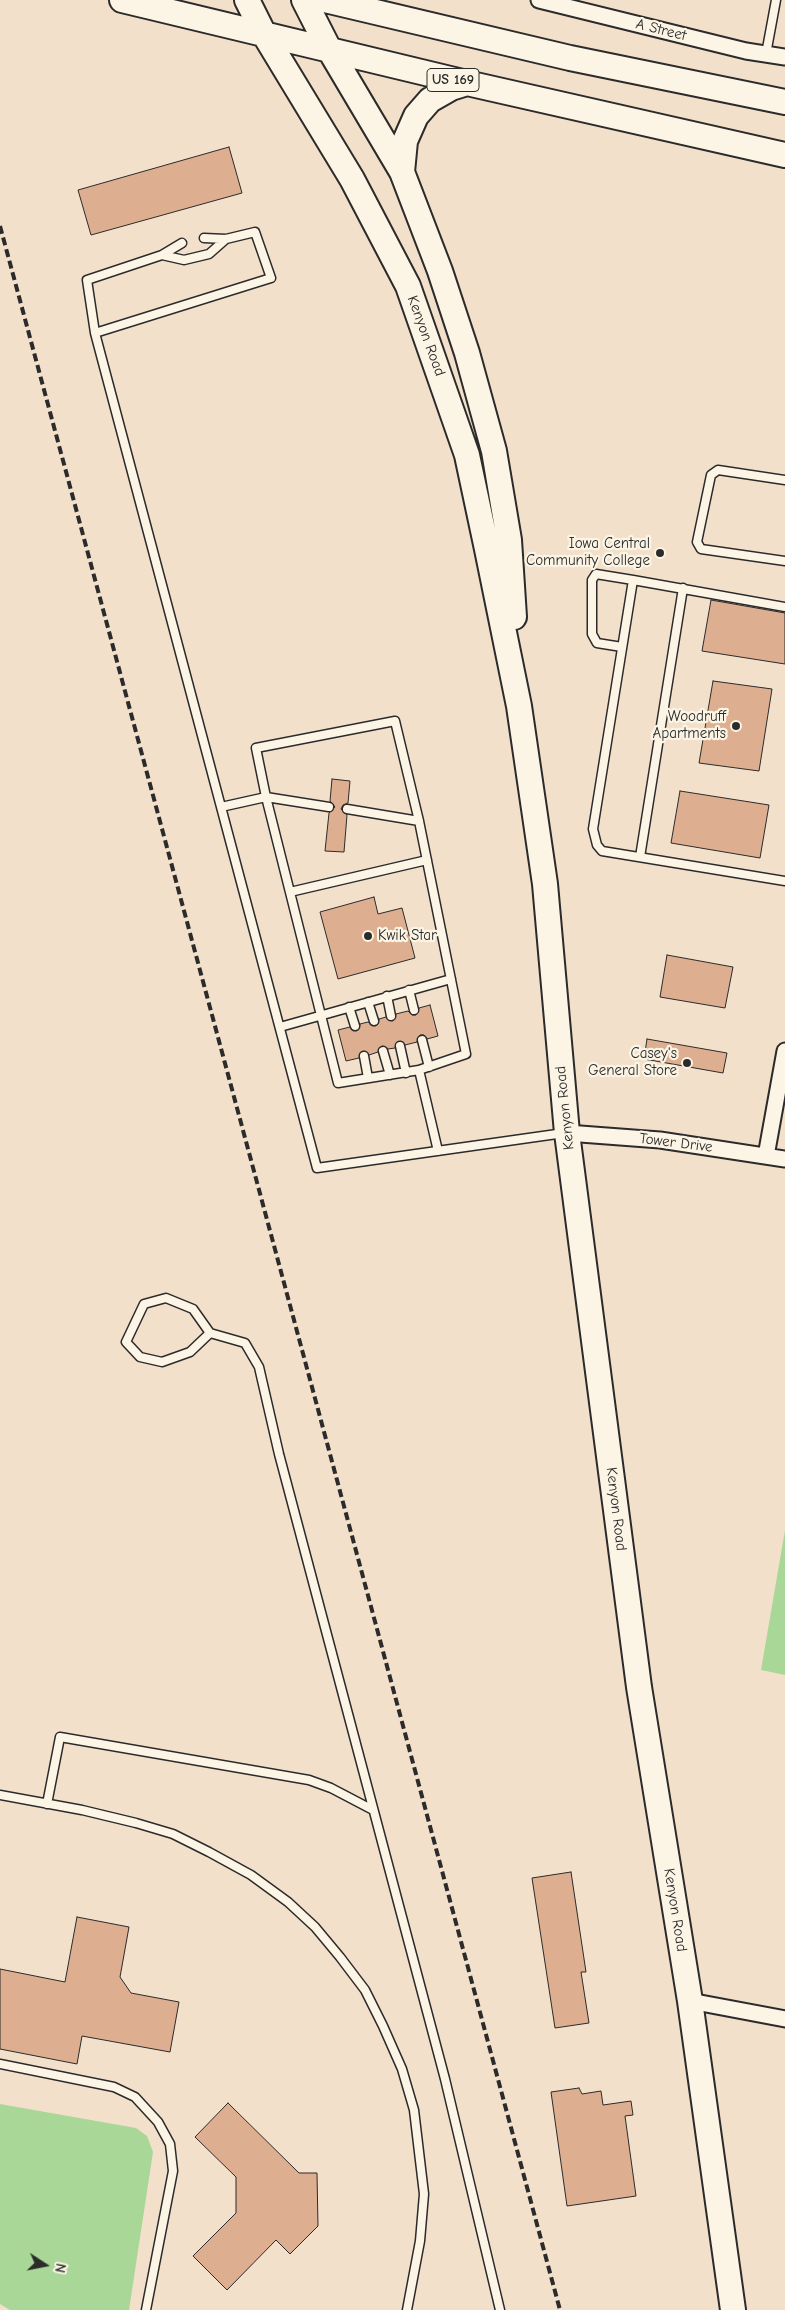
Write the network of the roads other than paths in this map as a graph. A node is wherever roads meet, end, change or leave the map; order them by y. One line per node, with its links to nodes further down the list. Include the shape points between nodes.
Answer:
1 (122, 0): 7 (main road, US 169)
2 (247, 0): 7 (main road, Kenyon Road)
3 (304, 0): 8 (main road, Kenyon Road)
4 (325, 0): 12 (main road, via 570,58)
5 (538, 0): 9 (street, A Street)
6 (776, 0): 9 (lane)
7 (264, 34): 8 (main road, US 169); 26 (main road, Kenyon Road, via 352,179 408,286 467,455)
8 (329, 49): 11 (main road, US 169); 14 (main road, Kenyon Road)
9 (766, 54): 10 (street, A Street)
10 (785, 57)
11 (467, 83): 13 (main road, US 169); 14 (main road, via 430,100 416,116 405,141)
12 (785, 102)
13 (785, 155)
14 (402, 172): 26 (main road, Kenyon Road, via 468,353 494,451 509,540)
15 (204, 238): 16 (lane)
16 (226, 239): 18 (lane, via 209,254 184,260); 19 (lane, via 255,232 271,278)
17 (182, 243): 18 (lane)
18 (162, 255): 19 (lane, via 87,280)
19 (95, 333): 29 (lane)
20 (785, 480): 21 (lane, via 718,470 711,475 697,542 701,549)
21 (785, 561)
22 (633, 580): 23 (lane); 25 (lane); 25 (lane, via 596,574 592,580 592,634 597,643)
23 (682, 588): 24 (lane); 32 (lane)
24 (785, 607)
25 (622, 647): 32 (lane, via 593,829 602,851)
26 (519, 706): 57 (main road, Kenyon Road, via 545,884)
27 (266, 796): 28 (lane); 29 (lane); 31 (lane, via 256,748 395,721); 35 (lane)
28 (329, 806)
29 (221, 807): 46 (lane)
30 (348, 810): 31 (lane)
31 (419, 820): 33 (lane)
32 (640, 857): 34 (lane)
33 (427, 860): 35 (lane); 36 (lane)
34 (785, 881)
35 (290, 892): 42 (lane)
36 (451, 979): 37 (lane); 52 (lane, via 466,1054)
37 (409, 990): 38 (lane); 41 (lane)
38 (387, 996): 39 (lane); 43 (lane)
39 (368, 1002): 40 (lane); 44 (lane)
40 (349, 1007): 42 (lane); 45 (lane)
41 (414, 1010)
42 (321, 1014): 46 (lane); 56 (lane, via 338,1083)
43 (391, 1016)
44 (374, 1021)
45 (355, 1026)
46 (280, 1027): 58 (lane, via 318,1168)
47 (422, 1040): 52 (lane)
48 (400, 1046): 54 (lane)
49 (785, 1050): 59 (street)
50 (383, 1051): 55 (lane)
51 (364, 1056): 56 (lane)
52 (429, 1067): 53 (lane)
53 (419, 1070): 54 (lane); 58 (lane)
54 (406, 1072): 55 (lane)
55 (390, 1075): 56 (lane)
56 (368, 1078)
57 (567, 1132): 58 (lane); 59 (street, Tower Drive, via 660,1140); 65 (main road, Kenyon Road, via 639,1687)
58 (438, 1151)
59 (766, 1156): 60 (street, Tower Drive)
60 (785, 1159)
61 (210, 1332): 61 (lane, via 190,1352 162,1362 140,1357 126,1342 144,1304 166,1298 193,1309); 64 (lane, via 245,1343 259,1367)
62 (0, 1795): 63 (lane)
63 (47, 1804): 64 (lane, via 60,1737 309,1780); 69 (lane, via 100,1814 172,1834 251,1875 315,1927 365,1990 402,2069 414,2110 421,2154 424,2194 420,2241)
64 (373, 1810): 70 (lane, via 445,2079)
65 (690, 2001): 66 (street); 71 (main road, Kenyon Road)
66 (785, 2019)
67 (0, 2064): 68 (lane, via 114,2087 135,2098 158,2122 170,2144 173,2171)
68 (146, 2310)
69 (407, 2310)
70 (500, 2310)
71 (733, 2310)

